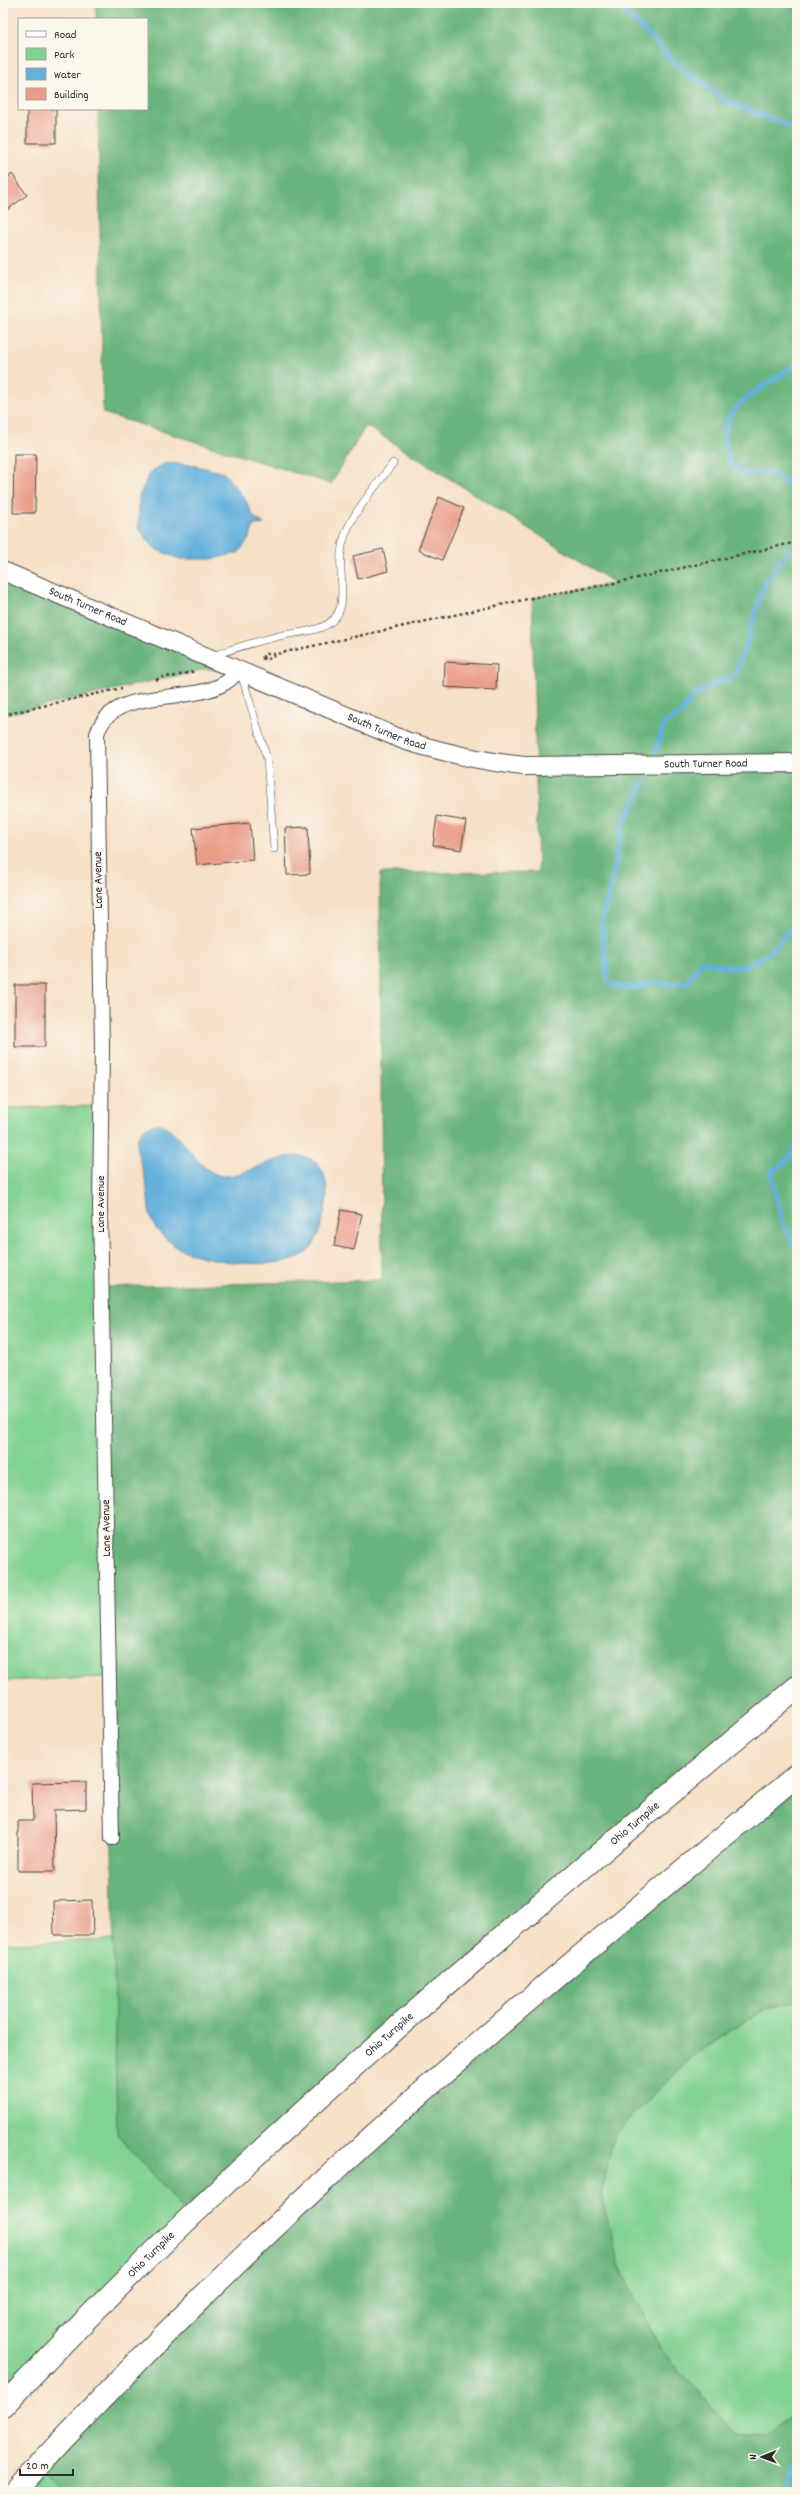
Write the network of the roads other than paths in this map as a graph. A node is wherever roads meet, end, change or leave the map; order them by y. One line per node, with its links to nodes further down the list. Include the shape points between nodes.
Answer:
1 (393, 463): 3 (lane, via 352,521 344,537 340,554 342,604 336,617 322,627 237,646)
2 (3, 572): 3 (street, South Turner Road)
3 (209, 658): 4 (street, South Turner Road)
4 (240, 670): 5 (street, South Turner Road, via 406,741 455,756 490,763 525,766); 6 (lane, via 267,759); 9 (street, Lane Avenue, via 223,684 205,690 134,703 115,710 107,715 97,734 102,1047 100,1215)
5 (797, 763)
6 (274, 849)
7 (797, 1688): 10 (highway, Ohio Turnpike, via 401,2023 273,2137 113,2292)
8 (797, 1774): 11 (highway, via 447,2071 316,2189 177,2323)
9 (112, 1838)
10 (3, 2406)
11 (14, 2492)

